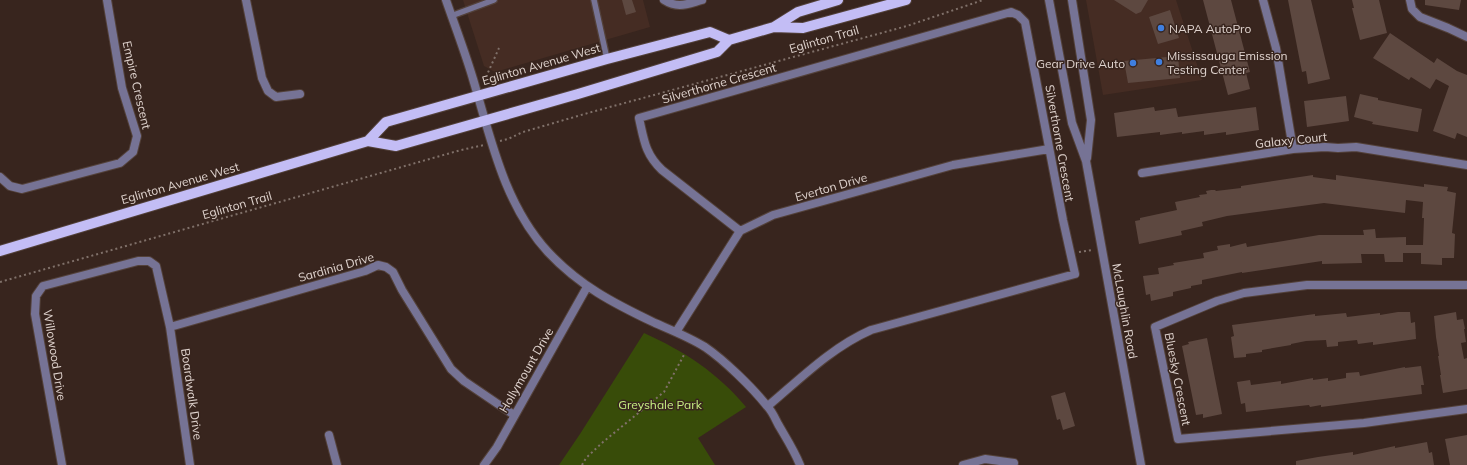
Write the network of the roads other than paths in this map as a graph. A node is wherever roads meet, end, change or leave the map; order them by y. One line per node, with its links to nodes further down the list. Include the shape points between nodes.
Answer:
1 (107, 0): 28 (street, Empire Crescent, via 122,88 136,136 132,152 120,162 22,189 10,186)
2 (246, 0): 19 (street, via 262,78 268,91 276,98)
3 (446, 0): 14 (street)
4 (494, 0): 14 (lane)
5 (594, 0): 18 (lane)
6 (664, 0): 7 (street, via 679,6)
7 (702, 0)
8 (838, 0): 15 (main road, Eglinton Avenue West, via 798,12)
9 (906, 0): 15 (main road, Eglinton Avenue West, via 803,28)
10 (1049, 0): 25 (street, McLaughlin Road, via 1072,123)
11 (1072, 0): 25 (street, McLaughlin Road, via 1090,120)
12 (1263, 0): 23 (street, via 1276,48)
13 (1410, 0): 16 (street, via 1412,9 1420,17)
14 (451, 16): 20 (street)
15 (774, 27): 17 (main road, Eglinton Avenue West)
16 (1467, 37)
17 (729, 40): 18 (main road, Eglinton Avenue West, via 710,32); 21 (main road, Eglinton Avenue West, via 717,52)
18 (607, 59): 20 (main road, Eglinton Avenue West)
19 (300, 94)
20 (478, 95): 21 (street); 22 (main road, Eglinton Avenue West, via 386,122)
21 (485, 121): 22 (main road, Eglinton Avenue West, via 396,146); 32 (street, via 508,190 522,217 547,251)
22 (368, 141): 30 (main road, Eglinton Avenue West)
23 (1293, 149): 26 (street, Galaxy Court, via 1356,147); 27 (street, Galaxy Court)
24 (1049, 150): 29 (street, Everton Drive, via 953,165 773,215); 29 (street, Silverthorne Crescent, via 1028,30 1025,22 1011,12 639,118 648,152 654,162); 35 (street, Silverthorne Crescent, via 1075,274 871,330 854,337)
25 (1086, 161): 46 (street, McLaughlin Road)
26 (1467, 165)
27 (1142, 173)
28 (0, 177)
29 (740, 231): 34 (street)
30 (0, 251)
31 (1467, 284): 36 (street, Bluesky Crescent, via 1307,285 1244,293 1217,301 1155,327 1178,440 1364,423)
32 (587, 287): 34 (street, via 620,306); 37 (street, Hollymount Drive)
33 (170, 327): 37 (street, Sardinia Drive, via 365,271 378,265 386,267 393,272 451,370); 40 (street, Willowood Drive, via 156,266 149,261 138,261 43,286 36,296 35,314); 41 (street, Boardwalk Drive)
34 (676, 332): 35 (street, via 705,347 731,368)
35 (768, 406): 44 (street)
36 (1467, 409)
37 (514, 415): 43 (street, Hollymount Drive)
38 (329, 435): 42 (street)
39 (1014, 463): 45 (street, via 985,459)
40 (62, 465)
41 (190, 465)
42 (337, 465)
43 (484, 465)
44 (800, 465)
45 (963, 465)
46 (1141, 465)

